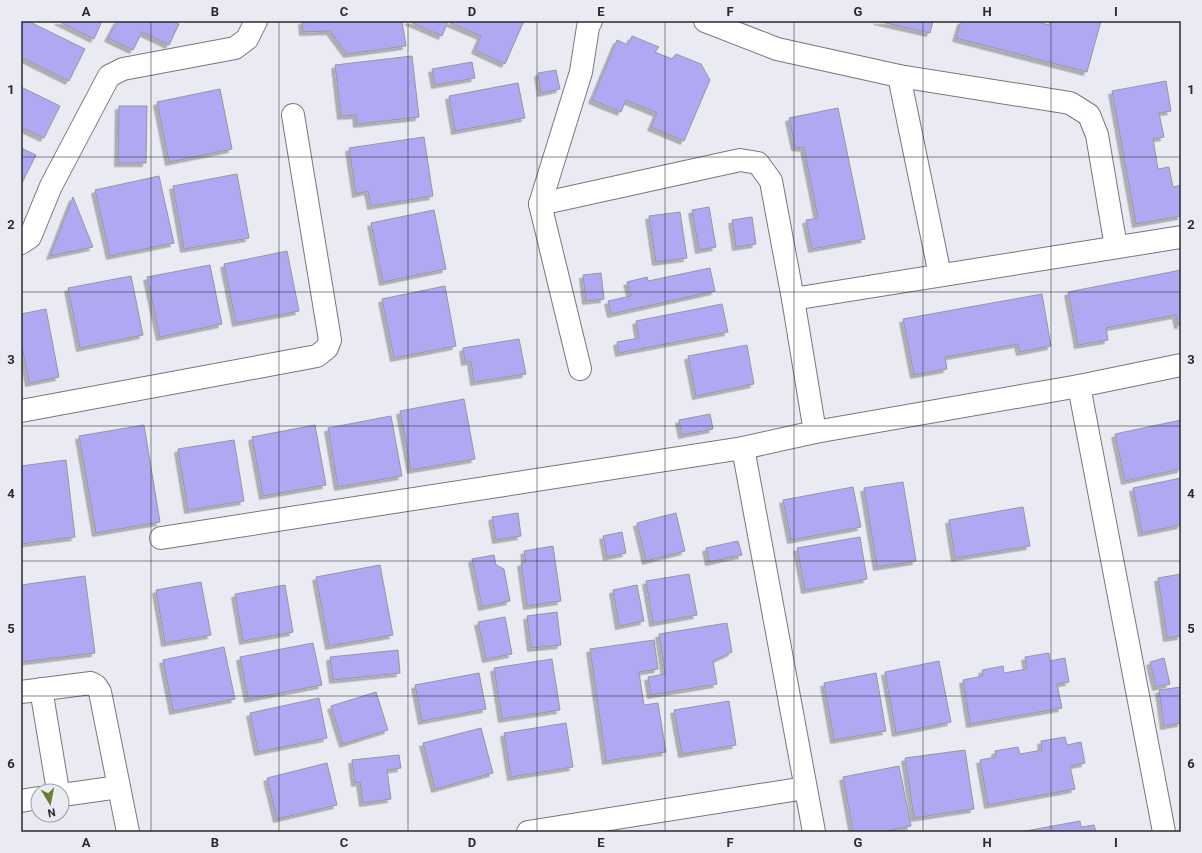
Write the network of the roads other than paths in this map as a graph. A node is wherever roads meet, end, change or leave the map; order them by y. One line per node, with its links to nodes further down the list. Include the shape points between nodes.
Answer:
1 (256, 21): 8 (street, via 247,39 235,48 123,69 109,76 51,186 30,237)
2 (591, 21): 6 (street, via 581,72)
3 (705, 21): 4 (street, via 776,49)
4 (898, 76): 9 (street, via 1070,103 1089,116 1097,135); 10 (street)
5 (293, 114): 15 (street, via 330,340 327,348 317,356)
6 (540, 204): 11 (street, via 740,160 758,163 771,181); 13 (street)
7 (1181, 237): 9 (street)
8 (21, 243)
9 (1116, 247): 10 (street)
10 (940, 275): 11 (street)
11 (793, 299): 16 (street)
12 (1181, 365): 14 (street)
13 (580, 369)
14 (1079, 386): 16 (street); 27 (street)
15 (21, 411)
16 (815, 432): 17 (street)
17 (743, 448): 18 (street); 22 (street)
18 (161, 538)
19 (31, 691): 20 (street); 21 (street, via 91,683 96,686 100,692)
20 (56, 783)
21 (119, 787): 23 (street); 24 (street)
22 (805, 788): 25 (street); 26 (street)
23 (70, 794)
24 (128, 832)
25 (528, 832)
26 (814, 832)
27 (1164, 832)

